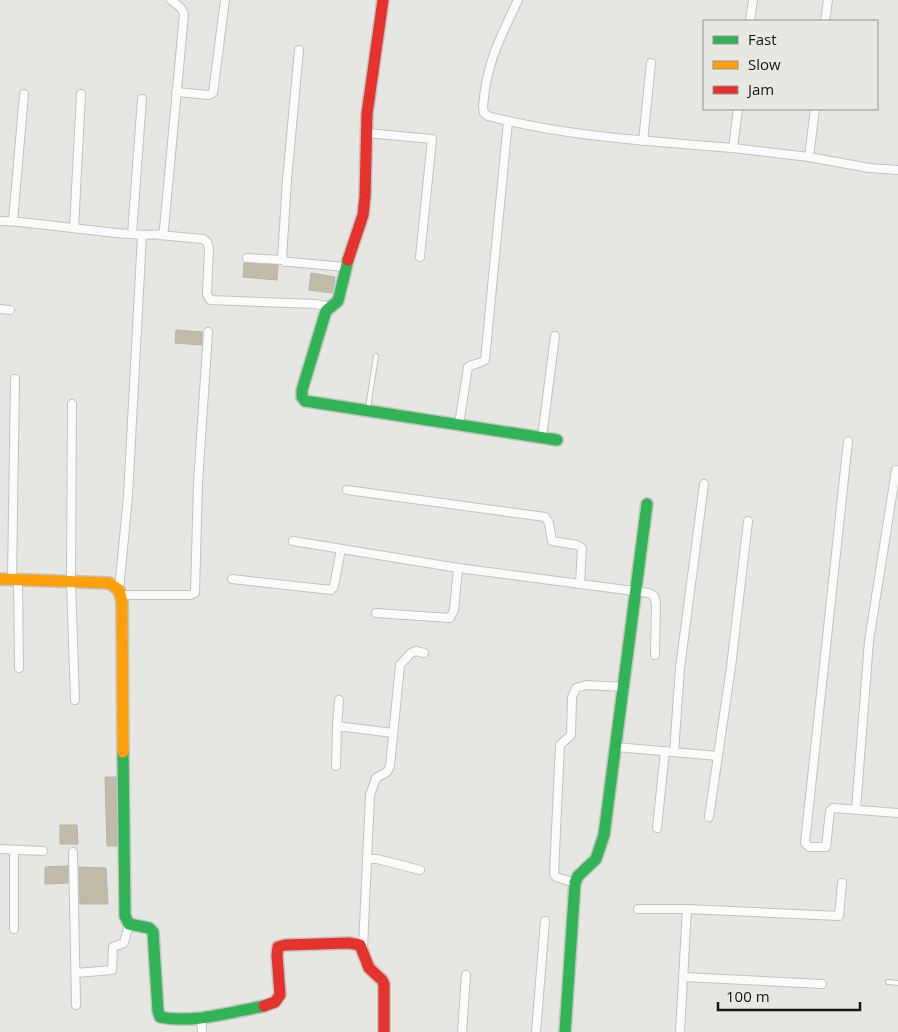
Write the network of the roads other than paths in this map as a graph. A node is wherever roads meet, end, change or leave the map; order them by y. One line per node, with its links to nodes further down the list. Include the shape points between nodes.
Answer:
1 (171, 0): 11 (street, via 184,11)
2 (225, 0): 11 (street, via 214,92 209,95)
3 (383, 0): 18 (street)
4 (518, 0): 17 (street, via 493,54 484,91 484,113)
5 (753, 0): 7 (street)
6 (828, 0): 8 (street)
7 (750, 20)
8 (826, 20)
9 (299, 50): 31 (street)
10 (651, 63): 19 (street)
11 (176, 92): 28 (street, via 164,229)
12 (24, 94): 24 (street)
13 (81, 94): 25 (street)
14 (142, 99): 26 (street)
15 (738, 110): 20 (street)
16 (815, 110): 21 (street)
17 (508, 121): 19 (street); 42 (street, via 486,360 468,366)
18 (366, 133): 29 (street, via 432,138); 32 (street, via 365,206)
19 (643, 141): 20 (street)
20 (733, 148): 21 (street)
21 (809, 157): 22 (street)
22 (898, 170)
23 (0, 221): 24 (street)
24 (13, 221): 25 (street)
25 (74, 228): 26 (street)
26 (132, 234): 27 (street)
27 (142, 234): 28 (street); 59 (street)
28 (159, 234): 33 (street, via 207,242 207,294 210,300)
29 (420, 257)
30 (247, 258): 31 (street)
31 (283, 260): 32 (street)
32 (345, 267): 33 (street, via 338,301)
33 (329, 307): 41 (street, via 302,398)
34 (0, 309): 35 (street)
35 (10, 310)
36 (208, 332): 59 (street, via 195,593)
37 (555, 336): 43 (street)
38 (376, 356): 41 (lane)
39 (15, 379): 56 (street)
40 (72, 404): 57 (street)
41 (367, 411): 42 (street)
42 (459, 424): 43 (street)
43 (542, 437): 44 (street)
44 (557, 440)
45 (848, 440): 74 (street, via 806,844 809,847 826,847 832,808)
46 (896, 470): 74 (street, via 869,640)
47 (704, 484): 71 (street)
48 (347, 490): 58 (street, via 545,517 552,541 582,548)
49 (647, 504): 60 (street)
50 (748, 521): 72 (street)
51 (293, 541): 52 (street)
52 (341, 549): 53 (street); 55 (street, via 331,590)
53 (458, 568): 58 (street); 61 (street, via 454,610 450,618)
54 (0, 579): 56 (street)
55 (232, 579)
56 (15, 580): 57 (street); 64 (street)
57 (71, 582): 59 (street, via 109,583); 66 (street)
58 (580, 584): 60 (street)
59 (120, 592): 89 (street, via 125,916)
60 (636, 592): 63 (street, via 652,595 655,599); 65 (street)
61 (376, 613)
62 (424, 653): 69 (street, via 411,653 400,665)
63 (655, 655)
64 (19, 668)
65 (624, 687): 70 (street); 84 (street, via 586,685 576,688 572,697 571,735 560,745 554,874)
66 (75, 700)
67 (339, 700): 68 (street)
68 (338, 726): 69 (street); 73 (street)
69 (393, 733): 82 (street, via 390,766 387,772 376,778 370,795)
70 (616, 746): 71 (street); 84 (street, via 602,844 596,859 578,875)
71 (669, 752): 72 (street); 77 (street)
72 (718, 756): 76 (street)
73 (336, 766)
74 (856, 809): 75 (street)
75 (898, 812)
76 (709, 817)
77 (657, 828)
78 (0, 849): 79 (street)
79 (14, 850): 80 (street); 90 (street)
80 (43, 851)
81 (73, 852): 92 (street)
82 (367, 859): 83 (street); 91 (street)
83 (420, 870)
84 (575, 883): 104 (street)
85 (842, 884): 87 (street, via 839,916)
86 (638, 909): 87 (street)
87 (687, 909): 94 (street)
88 (545, 921): 103 (street)
89 (129, 924): 92 (street, via 124,943 113,947 112,970); 99 (street, via 149,928 153,932 160,1017)
90 (14, 929)
91 (363, 948): 99 (street, via 356,943 280,946 277,950 279,1000 266,1006); 101 (street, via 369,968 384,984)
92 (76, 972): 98 (street)
93 (466, 975): 102 (street)
94 (683, 977): 97 (street); 105 (street)
95 (888, 982): 96 (lane)
96 (898, 983)
97 (822, 984)
98 (76, 1005)
99 (201, 1016): 100 (street)
100 (202, 1032)
101 (384, 1032)
102 (462, 1032)
103 (536, 1032)
104 (565, 1032)
105 (680, 1032)

